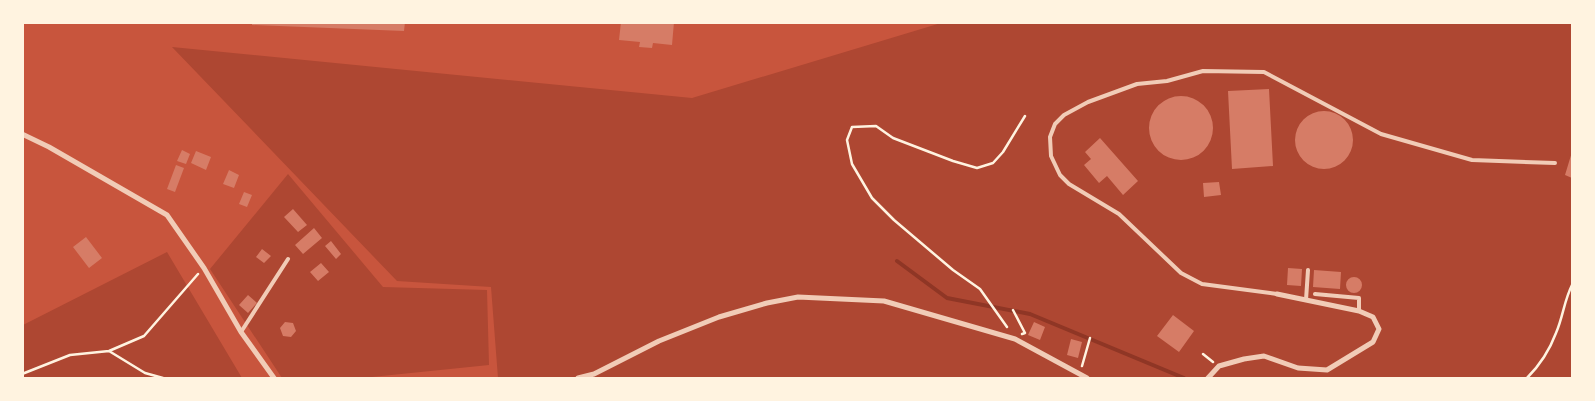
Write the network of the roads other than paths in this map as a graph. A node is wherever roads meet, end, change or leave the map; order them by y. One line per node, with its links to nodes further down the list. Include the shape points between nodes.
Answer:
1 (22, 134): 9 (street, via 167,215 204,268)
2 (1555, 163): 5 (lane, via 1472,160 1381,134 1264,72 1203,71 1137,84 1088,102 1055,124 1050,137 1051,156 1060,175 1069,184 1119,214 1181,273 1202,284)
3 (288, 259): 9 (lane)
4 (1308, 270): 7 (lane)
5 (1277, 294): 7 (street)
6 (1315, 294): 8 (lane, via 1359,298)
7 (1306, 300): 8 (street)
8 (1359, 311): 13 (street, via 1373,317 1379,329 1373,342 1327,370 1298,368 1264,356 1219,366)
9 (241, 332): 10 (street)
10 (274, 378)
11 (578, 378): 12 (street, via 594,374 659,341 719,317 798,297 884,301 1015,339)
12 (1087, 378)
13 (1209, 378)

